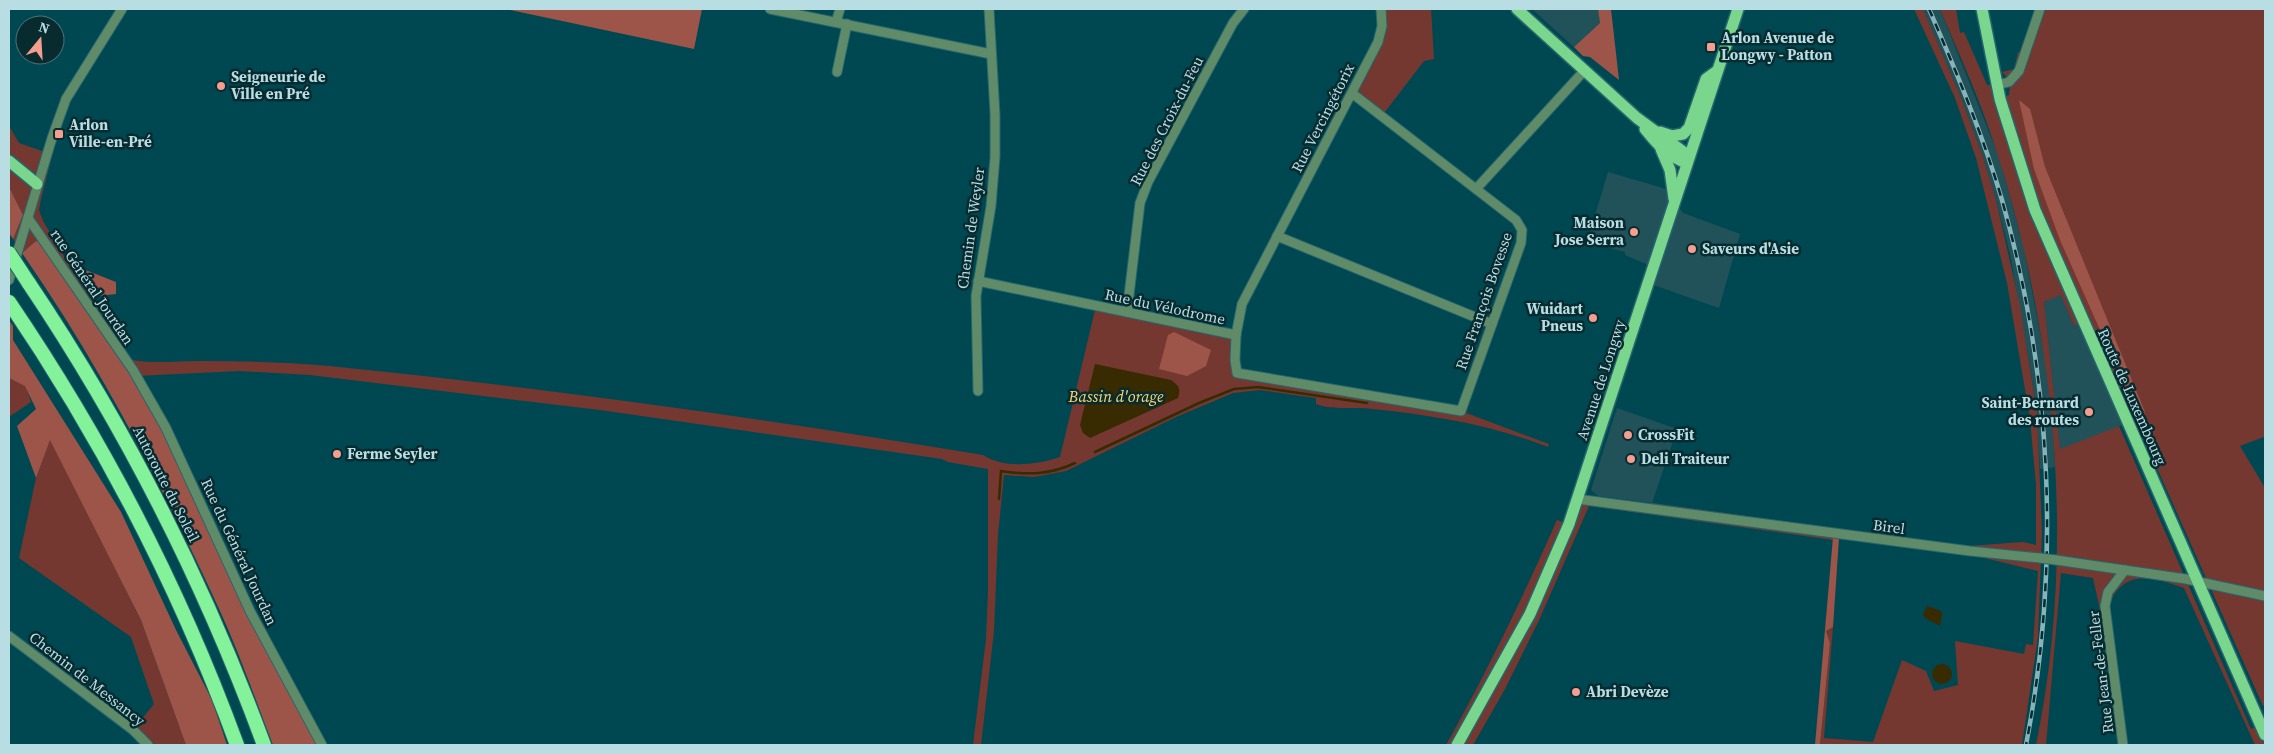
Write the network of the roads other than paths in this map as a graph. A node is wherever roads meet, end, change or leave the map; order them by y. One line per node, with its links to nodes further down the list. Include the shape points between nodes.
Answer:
1 (122, 9): 23 (street, via 66,99)
2 (770, 9): 11 (street)
3 (840, 9): 11 (street)
4 (989, 9): 13 (street, Chemin de Weyler)
5 (1244, 9): 32 (street, Rue des Croix-du-Feu, via 1148,182 1140,203)
6 (1381, 9): 18 (street, Rue Vercingétorix, via 1382,26 1378,42)
7 (1517, 9): 14 (main road)
8 (1738, 9): 15 (main road, Avenue de Longwy)
9 (1982, 9): 17 (main road, Route de Luxembourg)
10 (2040, 9): 17 (street, via 2020,71 2010,82)
11 (836, 22): 12 (street)
12 (847, 24): 13 (street); 16 (street)
13 (991, 54): 30 (street, Chemin de Weyler, via 994,157 991,206)
14 (1584, 71): 19 (main road); 24 (street)
15 (1717, 71): 19 (main road, via 1706,79 1689,128 1683,134 1672,136 1660,132); 21 (main road, Avenue de Longwy)
16 (837, 72)
17 (1997, 85): 40 (main road, Route de Luxembourg, via 2035,210)
18 (1353, 94): 24 (street, Rue François Bovesse); 27 (street, Rue Vercingétorix)
19 (1636, 118): 20 (main road); 21 (main road)
20 (1660, 148): 21 (main road, via 1673,158); 25 (main road, via 1670,170)
21 (1688, 159): 25 (main road, Avenue de Longwy)
22 (9, 161): 23 (main road)
23 (37, 184): 26 (street)
24 (1476, 189): 33 (street, Rue François Bovesse, via 1516,220 1522,230 1521,244)
25 (1674, 201): 38 (main road, Avenue de Longwy)
26 (28, 218): 29 (street); 35 (street, rue Général Jourdan)
27 (1277, 236): 33 (street); 34 (street, Rue Vercingétorix, via 1242,304)
28 (9, 254): 46 (highway, Autoroute du Soleil, bridge, via 73,349 153,492 222,638)
29 (9, 280)
30 (978, 281): 32 (street, Rue du Vélodrome); 36 (street, Chemin de Weyler, via 975,309)
31 (9, 302): 45 (highway, via 88,428 131,506 189,629)
32 (1128, 312): 34 (street, Rue du Vélodrome)
33 (1492, 324): 37 (street, Rue François Bovesse)
34 (1236, 335): 37 (street, Rue du Vélodrome, via 1237,373)
35 (133, 370): 47 (street, Rue du Général Jourdan, via 166,428 250,611)
36 (978, 391)
37 (1461, 411)
38 (1577, 498): 39 (street, Birel, bridge); 48 (main road, Avenue de Longwy, via 1530,614)
39 (2124, 570): 40 (street, Birel); 49 (street, Rue Jean-de-Feller, via 2108,592 2105,606)
40 (2197, 581): 41 (street, Birel); 43 (main road, Route de Luxembourg)
41 (2265, 596)
42 (9, 636): 44 (street, Chemin de Messancy, via 133,730)
43 (2265, 735)
44 (148, 745)
45 (237, 745)
46 (264, 745)
47 (322, 745)
48 (1457, 745)
49 (2123, 745)

